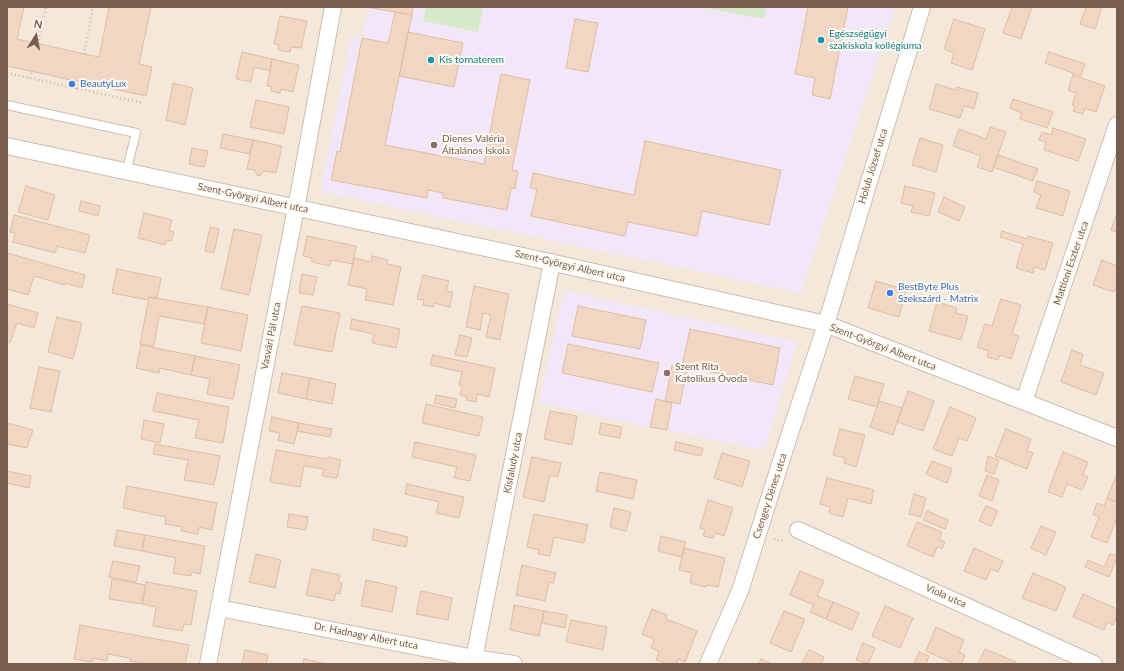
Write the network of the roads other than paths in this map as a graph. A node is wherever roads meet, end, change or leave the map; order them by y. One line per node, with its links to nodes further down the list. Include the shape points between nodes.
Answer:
1 (333, 7): 7 (street, Vasvári Pál utca)
2 (922, 7): 9 (street, Holub József utca)
3 (7, 105): 6 (lane, via 136,133)
4 (1117, 124): 10 (street, Mattioni Eszter utca)
5 (8, 148): 6 (street, Szent-Györgyi Albert utca)
6 (126, 172): 7 (street, Szent-Györgyi Albert utca)
7 (296, 207): 8 (street, Szent-Györgyi Albert utca); 13 (street, Vasvári Pál utca)
8 (552, 262): 9 (street, Szent-Györgyi Albert utca); 14 (street, Kisfaludy utca)
9 (826, 324): 10 (street, Szent-Györgyi Albert utca); 17 (street, Csengey Dénes utca, via 740,591)
10 (1024, 401): 11 (street, Szent-Györgyi Albert utca)
11 (1117, 438)
12 (801, 531): 18 (street, Viola utca)
13 (219, 608): 14 (street, Dr. Hadnagy Albert utca); 15 (street, Vasvári Pál utca)
14 (474, 661): 16 (street, Dr. Hadnagy Albert utca)
15 (208, 664)
16 (514, 664)
17 (708, 664)
18 (1094, 664)

